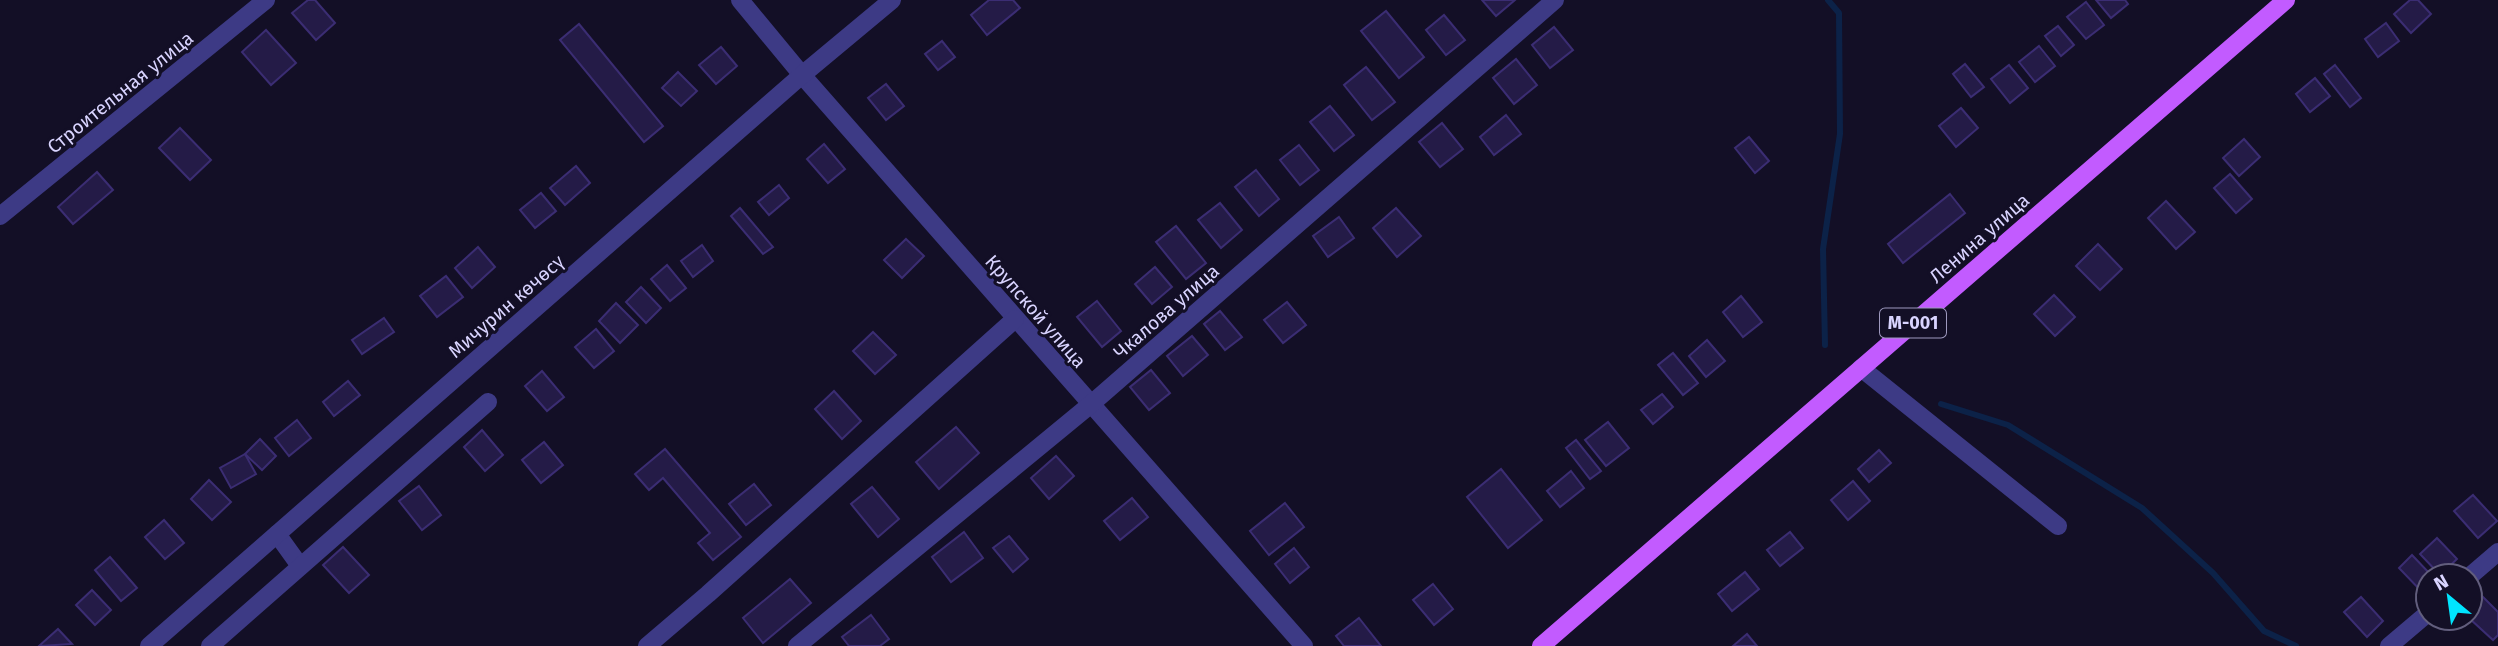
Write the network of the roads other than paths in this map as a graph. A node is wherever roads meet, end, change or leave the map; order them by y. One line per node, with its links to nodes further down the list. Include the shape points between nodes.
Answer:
1 (266, 0): 7 (street, Строительная улица)
2 (740, 0): 6 (street, Крупской улица)
3 (892, 0): 6 (street, Мичурин көчөсү)
4 (1555, 0): 11 (street, Чкалова улица)
5 (2286, 0): 9 (main road, Ленина улица / М-001)
6 (802, 75): 8 (street, Крупской улица); 13 (street, Мичурин көчөсү)
7 (0, 216)
8 (1015, 318): 11 (street, Крупской улица); 20 (street)
9 (1861, 368): 12 (street); 23 (main road, Ленина улица / М-001)
10 (488, 402): 16 (street)
11 (1090, 405): 21 (street, Чкалова улица); 22 (street, Крупской улица)
12 (2058, 526)
13 (277, 534): 16 (street); 18 (street, Мичурин көчөсү)
14 (2498, 552): 15 (street)
15 (2484, 564)
16 (300, 566): 19 (street)
17 (2414, 624): 24 (street)
18 (149, 646)
19 (210, 646)
20 (647, 646)
21 (797, 646)
22 (1304, 646)
23 (1541, 646)
24 (2389, 646)

